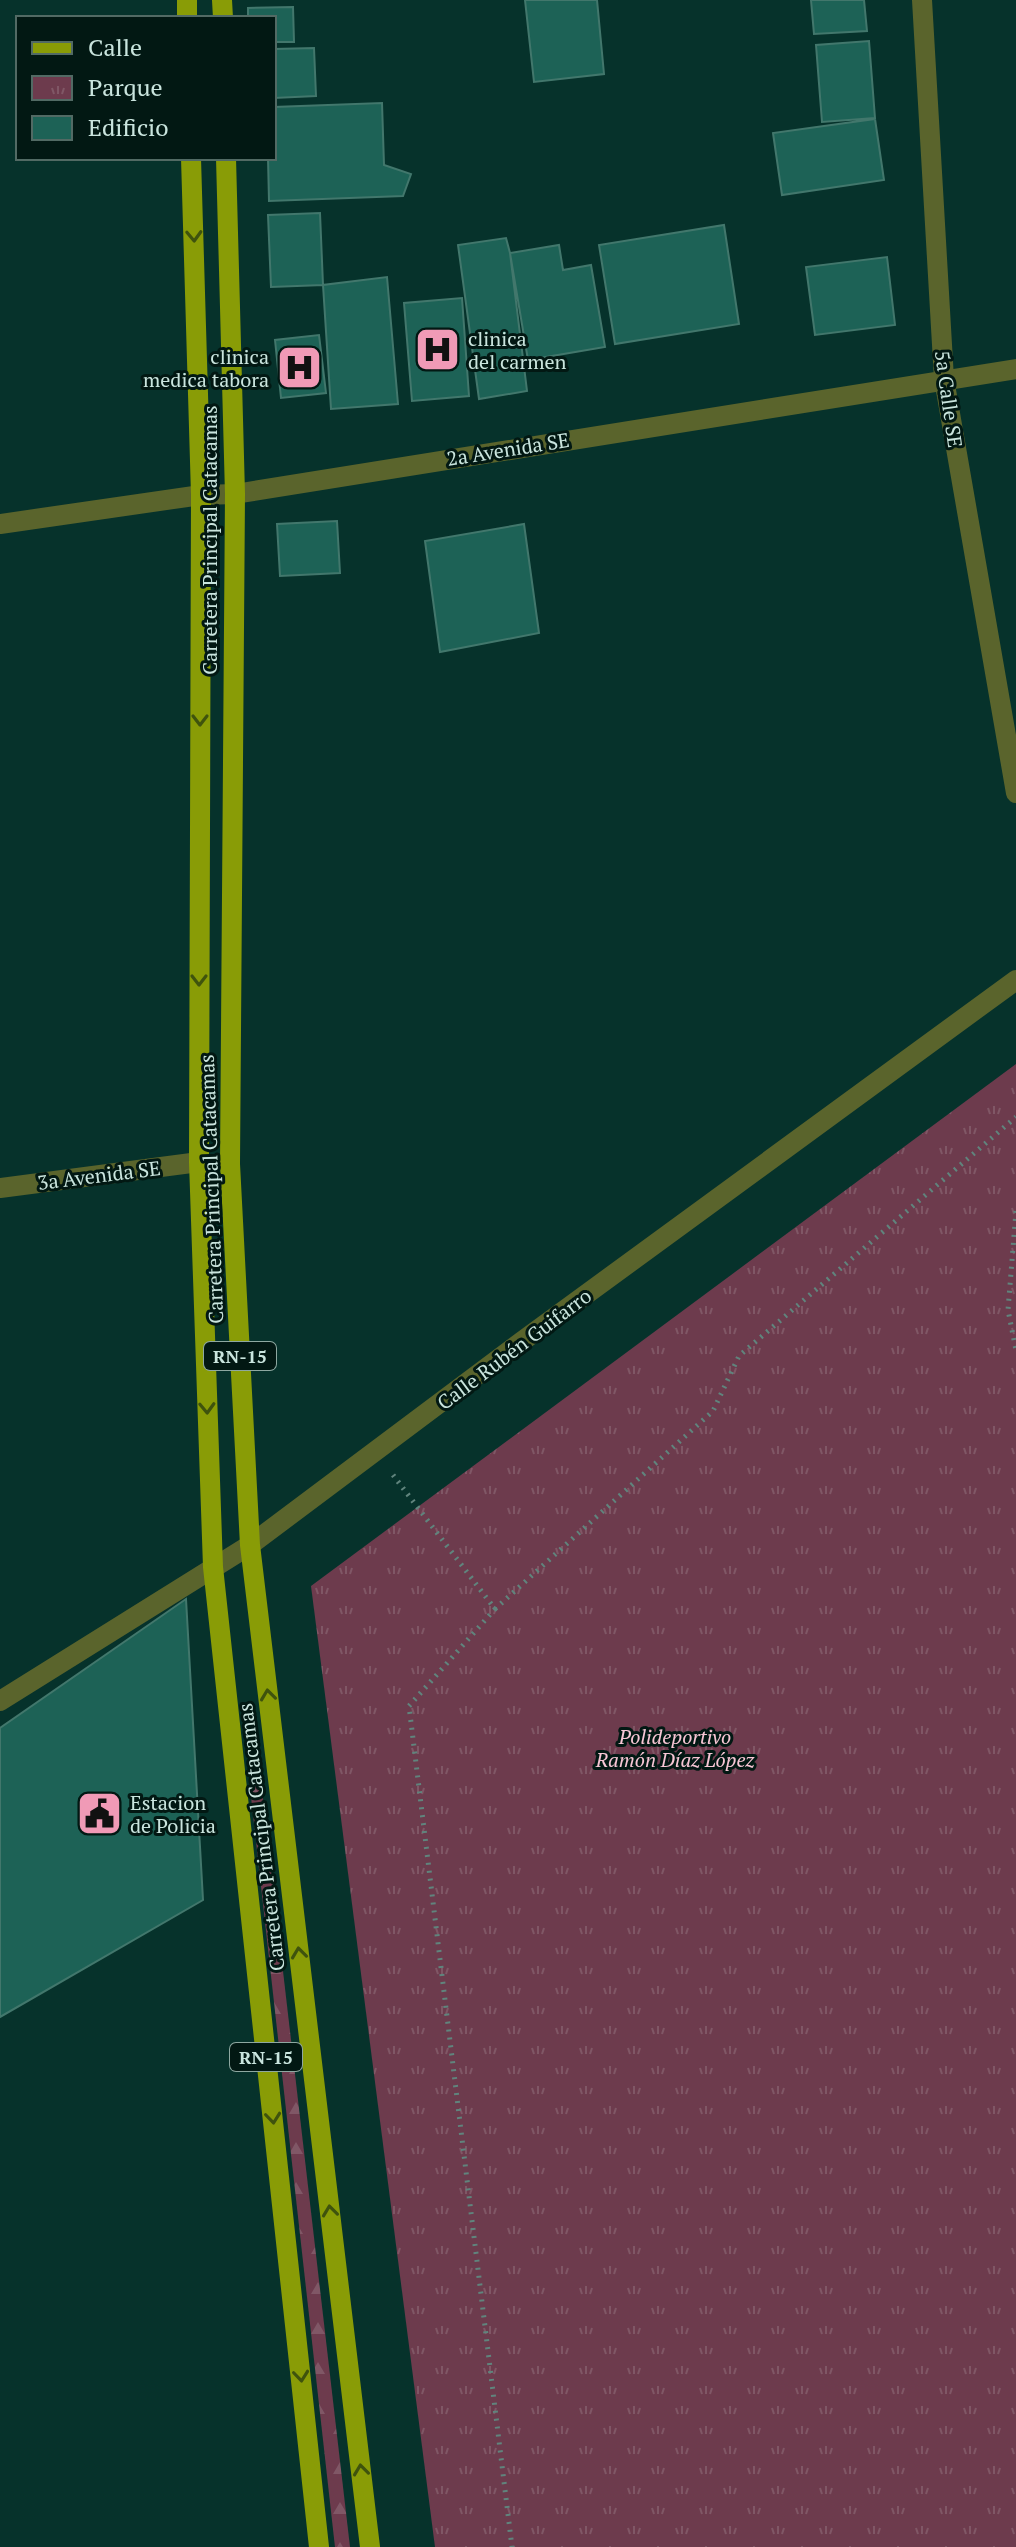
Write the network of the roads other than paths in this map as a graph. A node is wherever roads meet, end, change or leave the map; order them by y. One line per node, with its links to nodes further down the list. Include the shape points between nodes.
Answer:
1 (922, 0): 5 (street, 5a Calle SE)
2 (191, 160): 7 (main road, Carretera Principal Catacamas / RN-15, one-way to 7)
3 (226, 160): 6 (main road, Carretera Principal Catacamas / RN-15)
4 (1016, 369): 5 (street, 2a Avenida SE)
5 (944, 379): 6 (street, 2a Avenida SE); 9 (street, 5a Calle SE)
6 (235, 494): 7 (street, 2a Avenida SE); 13 (main road, Carretera Principal Catacamas / RN-15, via 230,1164)
7 (201, 495): 8 (street, 2a Avenida SE); 11 (main road, Carretera Principal Catacamas / RN-15, one-way to 11)
8 (0, 524)
9 (1016, 793)
10 (1016, 980): 13 (street, Calle Rubén Guifarro)
11 (199, 1162): 12 (street, 3a Avenida SE); 14 (main road, Carretera Principal Catacamas / RN-15, one-way to 14)
12 (0, 1188)
13 (250, 1545): 14 (street, Calle Rubén Guifarro); 17 (main road, Carretera Principal Catacamas / RN-15, one-way to 13)
14 (213, 1567): 15 (street, Calle Rubén Guifarro); 16 (main road, Carretera Principal Catacamas / RN-15, one-way to 16)
15 (0, 1701)
16 (319, 2547)
17 (370, 2547)

